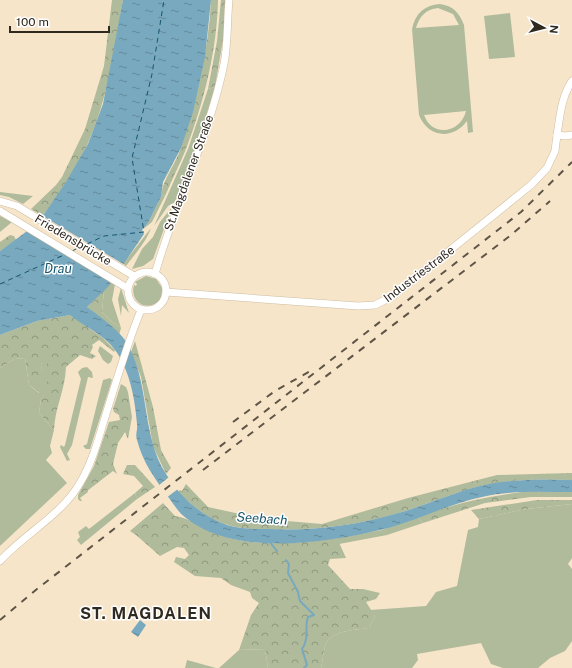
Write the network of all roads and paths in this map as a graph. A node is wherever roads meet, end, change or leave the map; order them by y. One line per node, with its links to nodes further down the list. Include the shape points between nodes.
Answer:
1 (229, 0): 7 (street, St.Magdalener Straße, via 224,61 206,133)
2 (572, 82): 3 (street, Industriestraße, via 563,101)
3 (558, 135): 4 (street); 10 (street, Industriestraße, via 555,151 547,168 531,185 393,296 375,305)
4 (572, 135)
5 (0, 201): 8 (street, Friedensbrücke, via 17,206)
6 (0, 211): 9 (street, Friedensbrücke)
7 (155, 274): 8 (street, via 146,272); 10 (street, via 162,279)
8 (132, 275): 9 (street)
9 (126, 286): 11 (street, via 131,303)
10 (166, 292): 11 (street, via 162,303 155,309)
11 (141, 310): 12 (street, via 94,452 80,483 62,507 14,546)
12 (0, 561)

